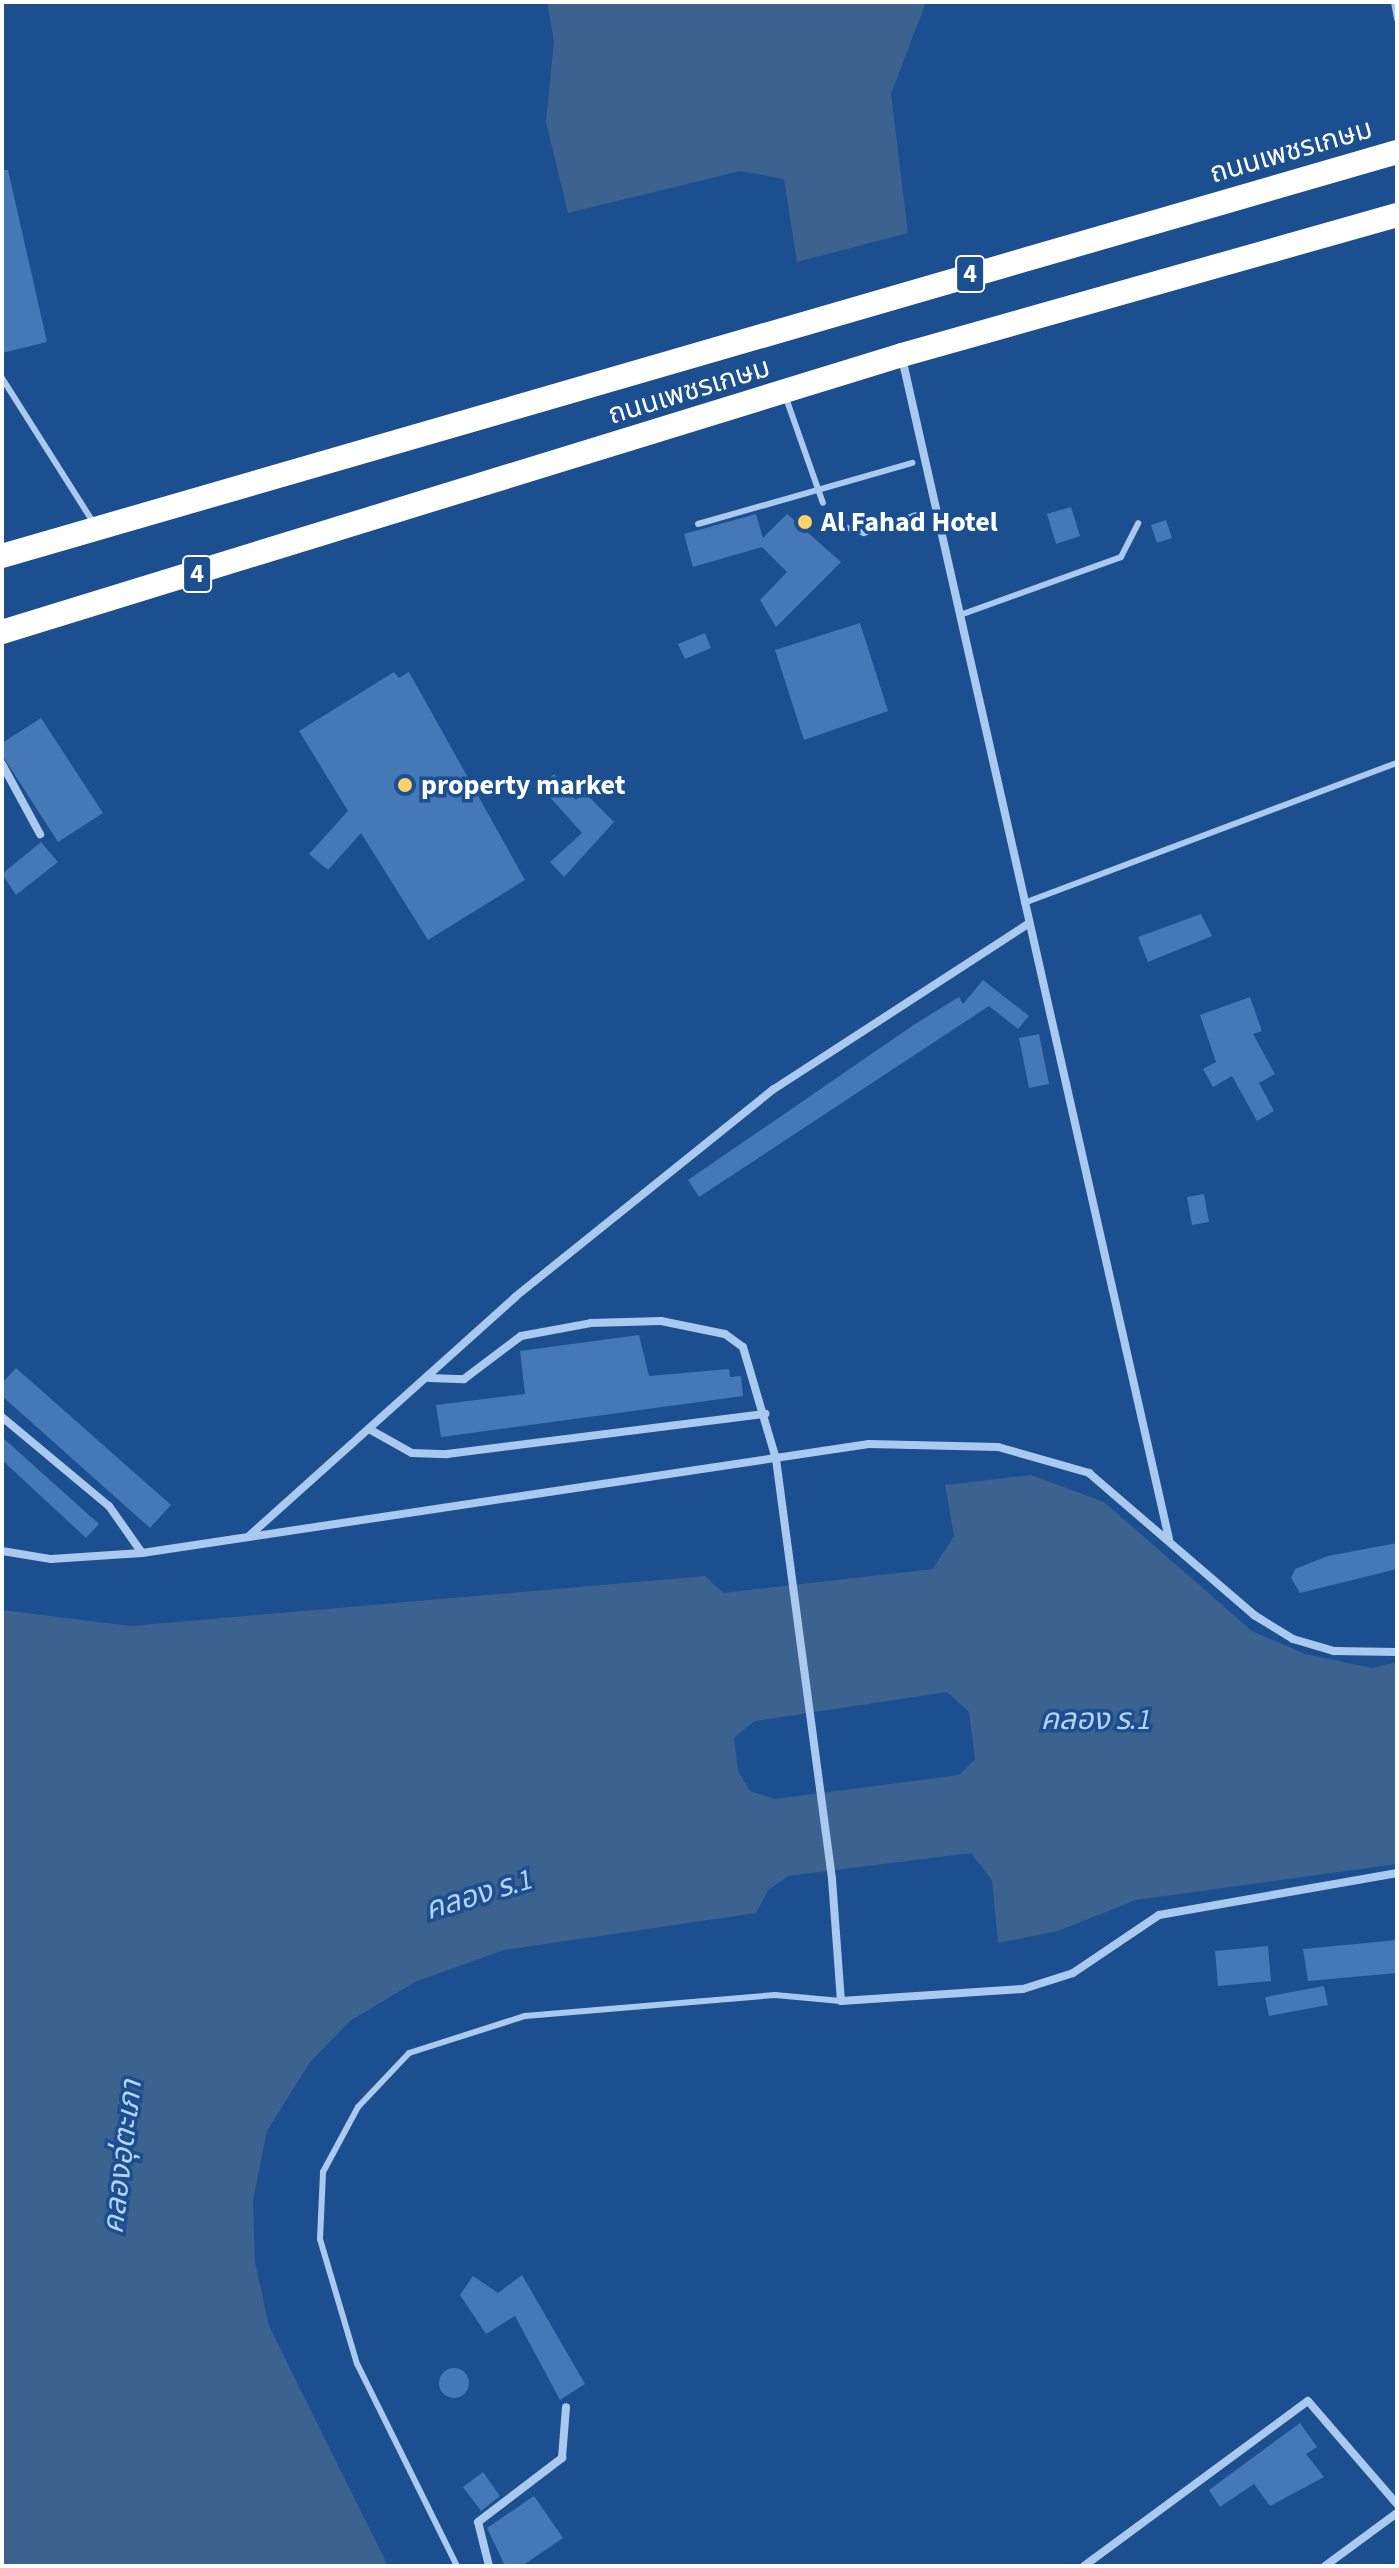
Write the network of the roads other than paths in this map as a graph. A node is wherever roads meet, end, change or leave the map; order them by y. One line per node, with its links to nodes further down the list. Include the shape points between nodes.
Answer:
1 (1394, 2): 2 (lane)
2 (1397, 19)
3 (1396, 154): 15 (highway, ถนนเพชรเกษม / 4)
4 (1397, 215): 5 (highway, ถนนเพชรเกษม / 4)
5 (902, 355): 7 (highway, ถนนเพชรเกษม / 4); 17 (street)
6 (2, 378): 15 (lane)
7 (784, 392): 9 (lane); 18 (highway, ถนนเพชรเกษม / 4)
8 (912, 463): 9 (lane)
9 (814, 492): 10 (lane); 13 (lane)
10 (823, 503)
11 (919, 514): 14 (lane, via 864,533)
12 (1138, 523): 17 (lane, via 1121,557)
13 (698, 524)
14 (845, 527)
15 (96, 528): 16 (highway, ถนนเพชรเกษม / 4)
16 (2, 556)
17 (960, 615): 22 (street)
18 (2, 632)
19 (1397, 763): 22 (lane)
20 (2, 764): 21 (street)
21 (40, 834)
22 (1024, 903): 23 (street)
23 (1028, 924): 24 (street, via 774,1089 515,1297); 30 (street)
24 (429, 1378): 25 (street, via 464,1379 541,1328 661,1321 725,1334 743,1347); 27 (street)
25 (765, 1414): 27 (street, via 447,1454 412,1453); 28 (street)
26 (2, 1417): 32 (street, via 115,1512)
27 (369, 1429): 29 (street)
28 (776, 1459): 29 (street); 30 (street, via 869,1444 998,1447 1089,1473); 35 (street, via 832,1879)
29 (248, 1537): 32 (street)
30 (1169, 1539): 33 (street, via 1254,1615 1293,1639 1334,1651)
31 (2, 1551): 32 (street, via 51,1559)
32 (142, 1553)
33 (1397, 1652)
34 (1397, 1873): 35 (street, via 1159,1915 1073,1973 1023,1989)
35 (841, 2001): 39 (lane, via 775,1995 525,2016 409,2053 358,2107 323,2172 320,2239 357,2364)
36 (566, 2407): 40 (street, via 562,2458 478,2522)
37 (1397, 2504): 41 (street, via 1308,2401)
38 (1397, 2513): 42 (street)
39 (457, 2566)
40 (489, 2566)
41 (1084, 2566)
42 (1325, 2566)

